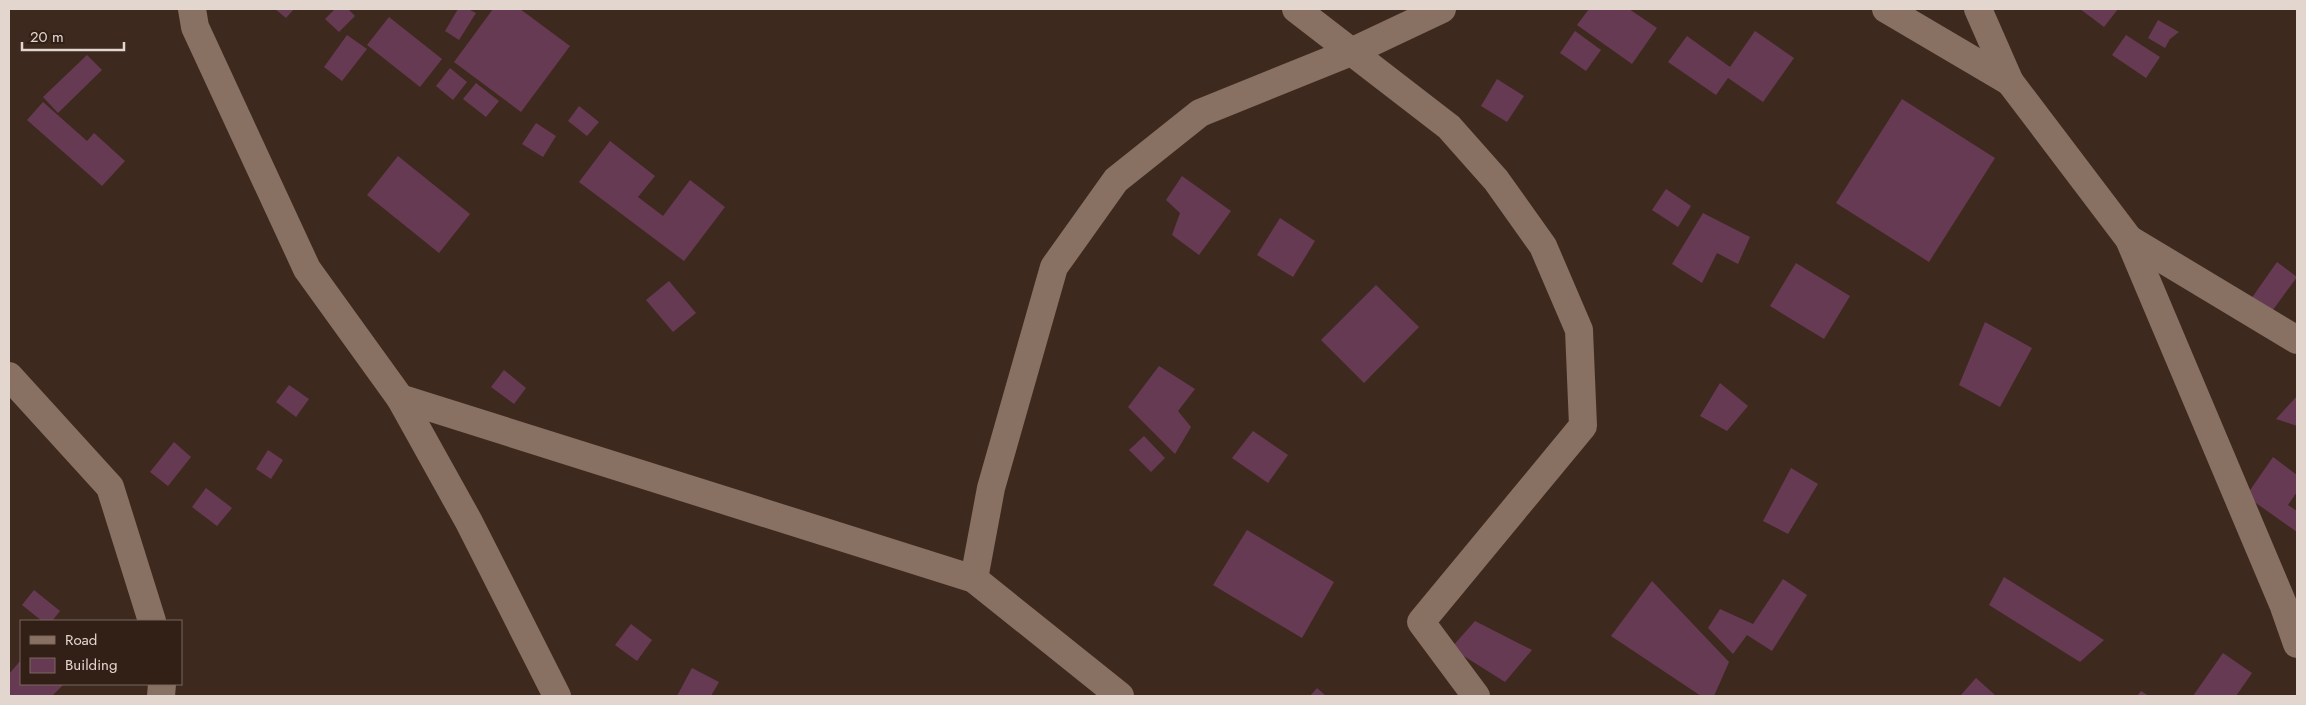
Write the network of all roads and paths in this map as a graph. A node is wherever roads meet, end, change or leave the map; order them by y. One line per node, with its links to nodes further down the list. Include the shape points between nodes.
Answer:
1 (192, 9): 11 (street, via 195,27 307,269)
2 (1296, 9): 6 (street)
3 (1442, 9): 6 (street)
4 (1886, 9): 7 (street)
5 (1978, 9): 7 (street)
6 (1351, 52): 12 (street, via 1200,113 1116,180 1054,267 991,488); 17 (street, via 1449,127 1496,180 1543,246 1579,330 1582,426 1421,622)
7 (2010, 82): 8 (street)
8 (2129, 238): 9 (street); 14 (street)
9 (2297, 340)
10 (9, 376): 13 (street, via 110,487)
11 (400, 398): 12 (street); 15 (street, via 469,522)
12 (974, 579): 16 (street)
13 (152, 620)
14 (2297, 644)
15 (557, 696)
16 (1120, 696)
17 (1476, 696)

